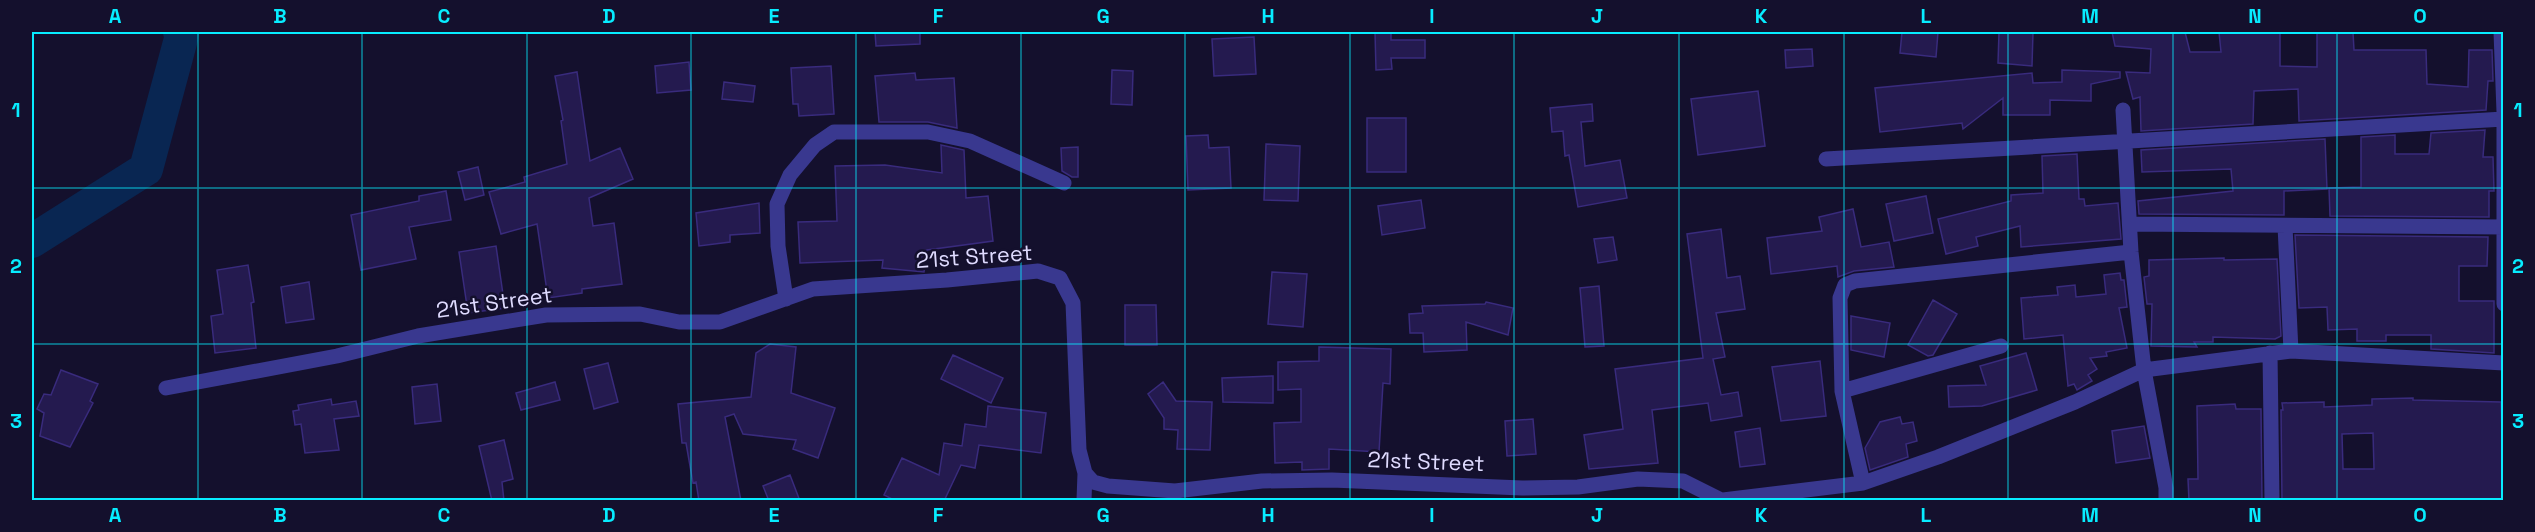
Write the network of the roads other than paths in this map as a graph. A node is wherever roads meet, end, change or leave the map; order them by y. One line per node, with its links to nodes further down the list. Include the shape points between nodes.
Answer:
1 (2501, 32): 3 (street)
2 (2123, 110): 6 (street)
3 (2504, 112)
4 (2504, 119): 6 (street)
5 (2504, 124): 11 (street)
6 (2125, 142): 7 (street); 9 (street)
7 (1826, 159)
8 (1064, 183): 13 (street, via 970,141 928,132 834,132 815,145 790,176 777,204)
9 (2130, 224): 10 (street); 12 (street)
10 (2285, 226): 11 (street); 16 (street)
11 (2503, 227): 14 (street)
12 (2131, 252): 19 (street); 21 (street, via 1845,285 1839,298)
13 (786, 299): 20 (street, 21st Street, via 720,322 679,322 640,314 546,315 418,336 337,356); 22 (street, 21st Street, via 813,289 1038,271 1060,278 1073,303 1079,450)
14 (2504, 304)
15 (2001, 346): 21 (street)
16 (2291, 351): 17 (street); 18 (street)
17 (2270, 353): 19 (street); 27 (street)
18 (2504, 363)
19 (2144, 370): 23 (street, via 2075,402); 26 (street)
20 (166, 388)
21 (1842, 391): 23 (street)
22 (1085, 473): 24 (street); 25 (street, 21st Street, via 1094,482 1108,486 1175,491 1262,481 1522,488 1649,479 1683,481)
23 (1863, 483): 25 (street)
24 (1084, 501)
25 (1722, 501)
26 (2166, 501)
27 (2272, 501)

